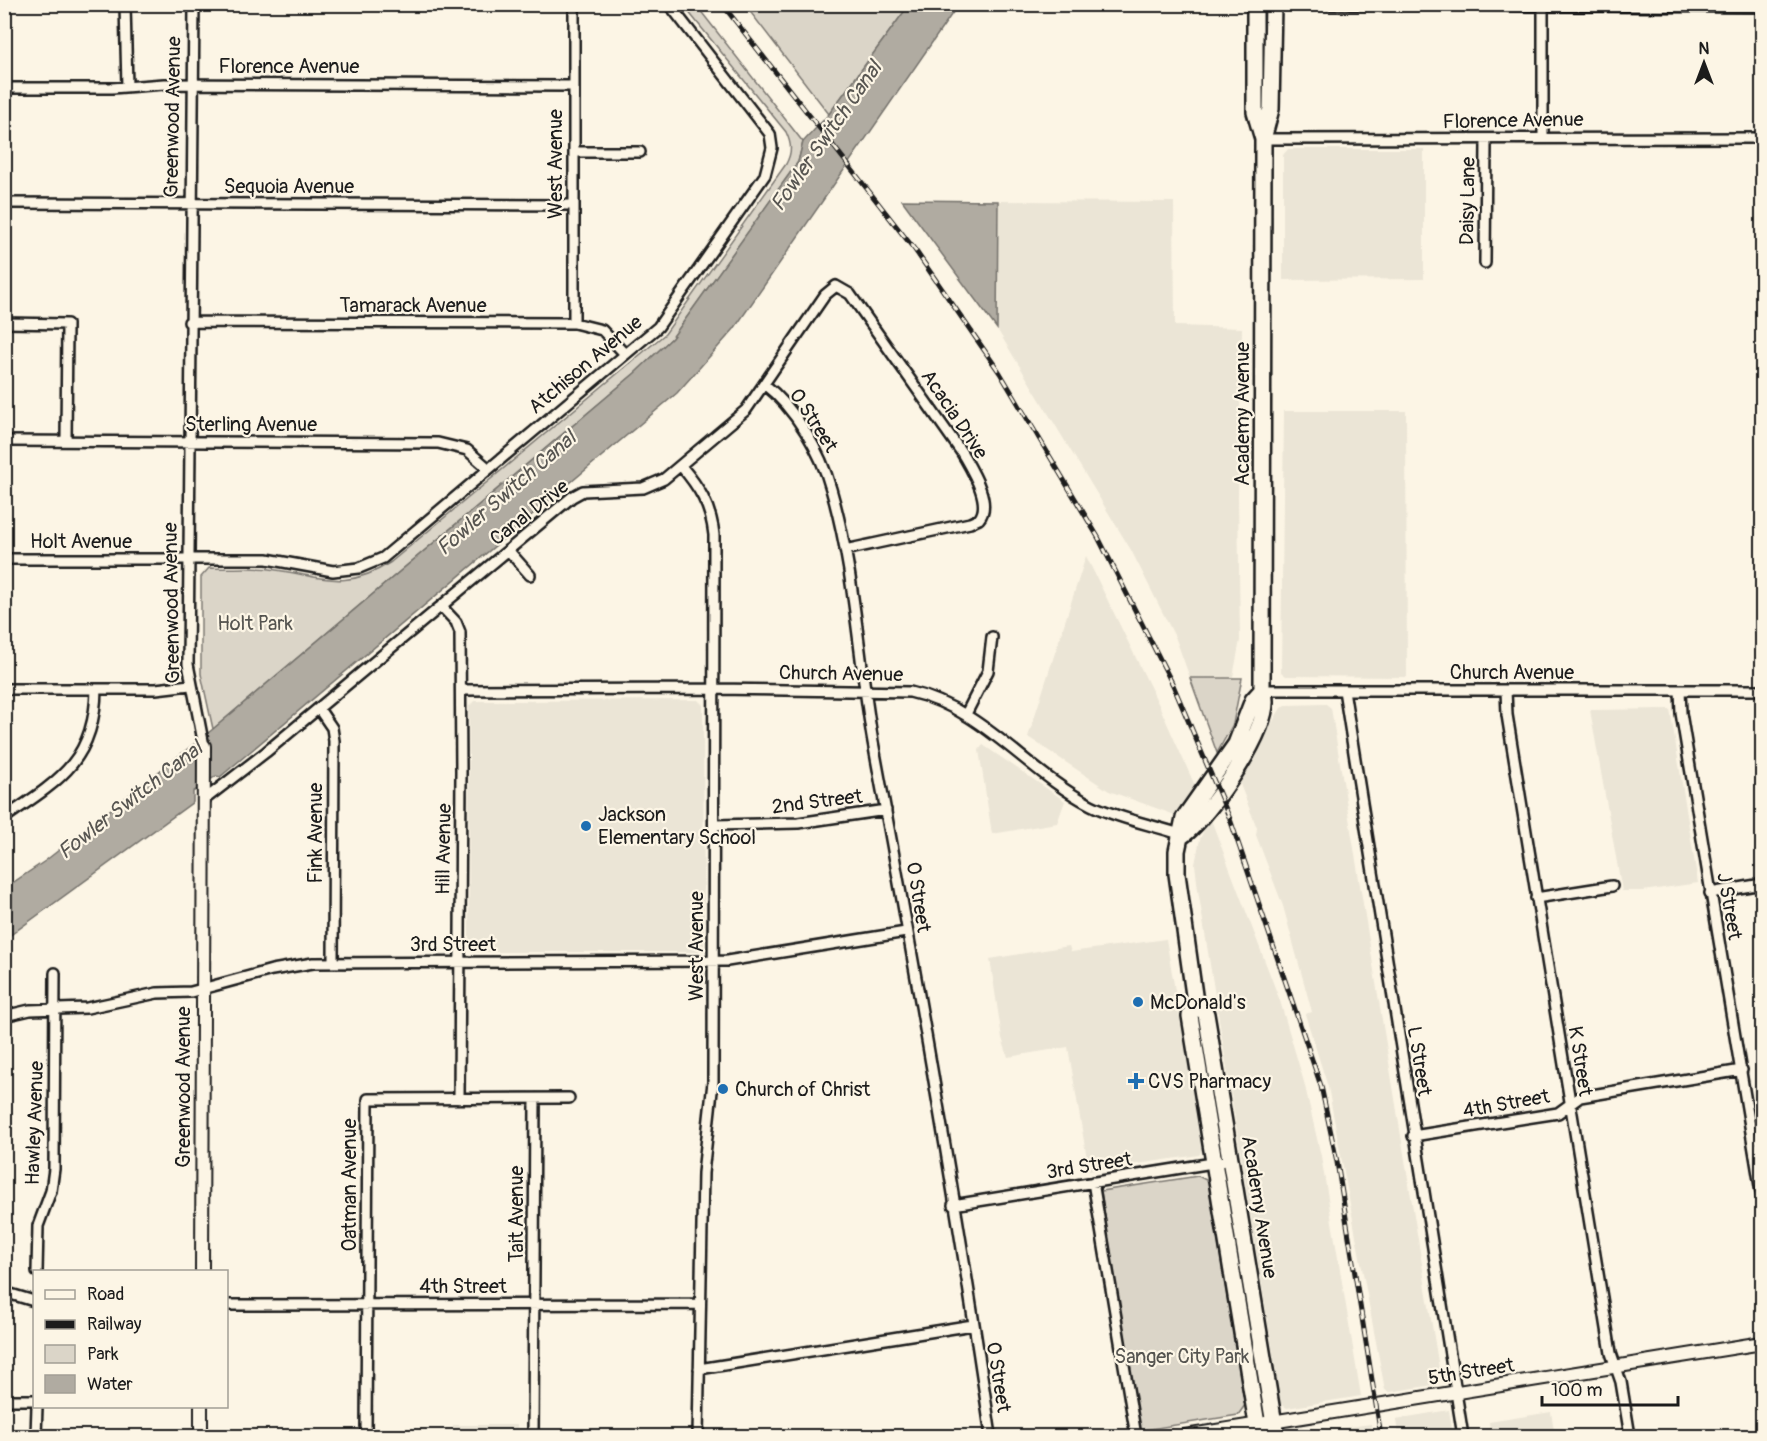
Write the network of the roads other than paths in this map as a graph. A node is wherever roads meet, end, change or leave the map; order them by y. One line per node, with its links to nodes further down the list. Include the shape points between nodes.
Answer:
1 (125, 4): 11 (street)
2 (194, 4): 9 (street, Greenwood Avenue)
3 (574, 4): 10 (street, West Avenue)
4 (669, 4): 27 (street, Atchison Avenue, via 762,121 772,148 765,175 671,311)
5 (1272, 4): 6 (street); 7 (street); 15 (main road, Academy Avenue, via 1271,109)
6 (1255, 5): 15 (main road, Academy Avenue, via 1255,112)
7 (1543, 7): 8 (street); 13 (street)
8 (1762, 8)
9 (193, 84): 10 (street, Florence Avenue); 11 (street, Florence Avenue); 19 (street, Greenwood Avenue)
10 (573, 86): 17 (street, West Avenue)
11 (127, 87): 12 (street, Florence Avenue)
12 (4, 88)
13 (1543, 137): 14 (street, Florence Avenue); 16 (street, Florence Avenue)
14 (1762, 138)
15 (1263, 139): 16 (street, Florence Avenue); 48 (main road, Academy Avenue)
16 (1486, 140): 22 (street, Daisy Lane)
17 (574, 152): 18 (street); 21 (street, West Avenue)
18 (640, 152)
19 (190, 203): 20 (street, Sequoia Avenue); 21 (street, Sequoia Avenue); 24 (street, Greenwood Avenue)
20 (4, 204)
21 (573, 205): 26 (street, West Avenue)
22 (1485, 262)
23 (836, 286): 28 (street, Canal Drive, via 825,295); 35 (street, Acacia Drive, via 850,294 962,453 984,507 979,519 970,523)
24 (189, 322): 26 (street, Tamarack Avenue); 31 (street, Greenwood Avenue)
25 (4, 323): 30 (street, via 67,324)
26 (574, 323): 27 (street, Tamarack Avenue, via 602,330)
27 (625, 354): 33 (street, Atchison Avenue)
28 (764, 384): 32 (street, Canal Drive, via 736,420); 35 (street, O Street, via 783,402 819,457)
29 (4, 441): 30 (street, Sterling Avenue)
30 (66, 441): 31 (street, Sterling Avenue)
31 (189, 441): 33 (street, Sterling Avenue, via 438,443 467,450); 37 (street, Greenwood Avenue)
32 (681, 465): 34 (street, Canal Drive, via 664,479 643,488 583,491); 45 (street, West Avenue, via 698,486 712,518)
33 (489, 469): 38 (street, Atchison Avenue)
34 (508, 550): 39 (street); 40 (street, Canal Drive)
35 (845, 550): 47 (street, O Street)
36 (4, 559): 37 (street, Holt Avenue)
37 (188, 560): 38 (street, Holt Avenue, via 267,559 333,572); 42 (street, Greenwood Avenue)
38 (371, 565)
39 (530, 575)
40 (441, 606): 46 (street, Hill Avenue, via 458,627); 53 (street, Canal Drive)
41 (992, 637): 54 (street, via 988,671)
42 (190, 685): 44 (street); 55 (street, Greenwood Avenue)
43 (4, 689): 44 (street)
44 (96, 689): 58 (street, via 91,733 76,761)
45 (715, 689): 46 (street, Church Avenue); 47 (street, Church Avenue); 59 (street, West Avenue)
46 (461, 690): 67 (street, Hill Avenue)
47 (864, 690): 54 (street, Church Avenue, via 929,696); 57 (street, O Street)
48 (1262, 690): 49 (street, Church Avenue); 60 (main road, Academy Avenue, via 1265,709 1249,749 1200,821)
49 (1344, 690): 50 (street, Church Avenue); 79 (street, L Street)
50 (1506, 690): 51 (street, Church Avenue); 64 (street, K Street)
51 (1680, 690): 52 (street, Church Avenue); 63 (street, J Street)
52 (1762, 690)
53 (319, 709): 56 (street, Canal Drive); 66 (street, Fink Avenue, via 332,728 334,741)
54 (966, 714): 60 (street, Church Avenue, via 1092,805)
55 (204, 746): 56 (street, Greenwood Avenue)
56 (204, 800): 70 (street, Greenwood Avenue)
57 (886, 810): 59 (street, 2nd Street, via 798,823); 65 (street, O Street)
58 (4, 818)
59 (715, 825): 68 (street, West Avenue)
60 (1183, 835): 71 (main road, Academy Avenue, via 1177,851 1177,874)
61 (1762, 884): 63 (street)
62 (1612, 886): 64 (street)
63 (1710, 893): 74 (street, J Street)
64 (1536, 898): 78 (street, K Street)
65 (906, 932): 68 (street, 3rd Street); 84 (street, O Street)
66 (333, 962): 67 (street, 3rd Street); 70 (street, 3rd Street, via 288,966)
67 (459, 962): 68 (street, 3rd Street); 76 (street, Hill Avenue)
68 (715, 962): 91 (street, West Avenue, via 713,1082 703,1173)
69 (55, 974): 72 (street, Hawley Avenue)
70 (203, 989): 72 (street, 3rd Street, via 145,994 87,1008); 86 (street, Greenwood Avenue)
71 (1195, 1002): 80 (main road, Academy Avenue, via 1206,1014); 81 (main road, Academy Avenue, via 1190,1016)
72 (54, 1010): 73 (street, 3rd Street, via 14,1011); 85 (street, Hawley Avenue, via 54,1169 51,1191 38,1226)
73 (4, 1016)
74 (1742, 1070): 78 (street, 4th Street, via 1580,1097); 83 (street, J Street)
75 (569, 1098): 77 (street, Oatman Avenue)
76 (459, 1099): 77 (street, Oatman Avenue); 90 (street, Oatman Avenue, via 368,1099)
77 (535, 1100): 93 (street, Tait Avenue)
78 (1570, 1106): 79 (street, 4th Street, via 1558,1113); 97 (street, K Street)
79 (1413, 1136): 99 (street, L Street)
80 (1231, 1160): 81 (street, 3rd Street); 95 (main road, Academy Avenue)
81 (1215, 1163): 82 (street, 3rd Street); 87 (main road, Academy Avenue)
82 (1094, 1182): 84 (street, 3rd Street); 112 (street)
83 (1762, 1198)
84 (953, 1205): 94 (street, O Street)
85 (37, 1270)
86 (202, 1270)
87 (1233, 1281): 95 (main road, via 1245,1297 1250,1323); 105 (main road, Academy Avenue)
88 (4, 1292): 89 (street)
89 (33, 1301)
90 (366, 1304): 92 (street, 4th Street); 93 (street, 4th Street); 108 (street, Oatman Avenue)
91 (700, 1304): 93 (street, 4th Street); 98 (street, West Avenue)
92 (228, 1305)
93 (534, 1305): 109 (street, Tait Avenue)
94 (973, 1325): 98 (street); 111 (street, O Street)
95 (1258, 1329): 104 (main road, Academy Avenue)
96 (1762, 1343): 97 (street, 5th Street)
97 (1616, 1367): 99 (street, 5th Street); 115 (street, K Street)
98 (699, 1370): 110 (street, West Avenue)
99 (1454, 1393): 104 (street, 5th Street); 114 (street, L Street)
100 (4, 1400): 101 (street)
101 (33, 1400)
102 (37, 1408): 106 (street)
103 (201, 1408): 107 (street)
104 (1275, 1430): 105 (street, 5th Street)
105 (1258, 1431): 113 (street, 5th Street)
106 (36, 1437)
107 (201, 1437)
108 (366, 1437)
109 (533, 1437)
110 (698, 1437)
111 (991, 1437)
112 (1136, 1437)
113 (1185, 1437)
114 (1462, 1437)
115 (1630, 1437)

